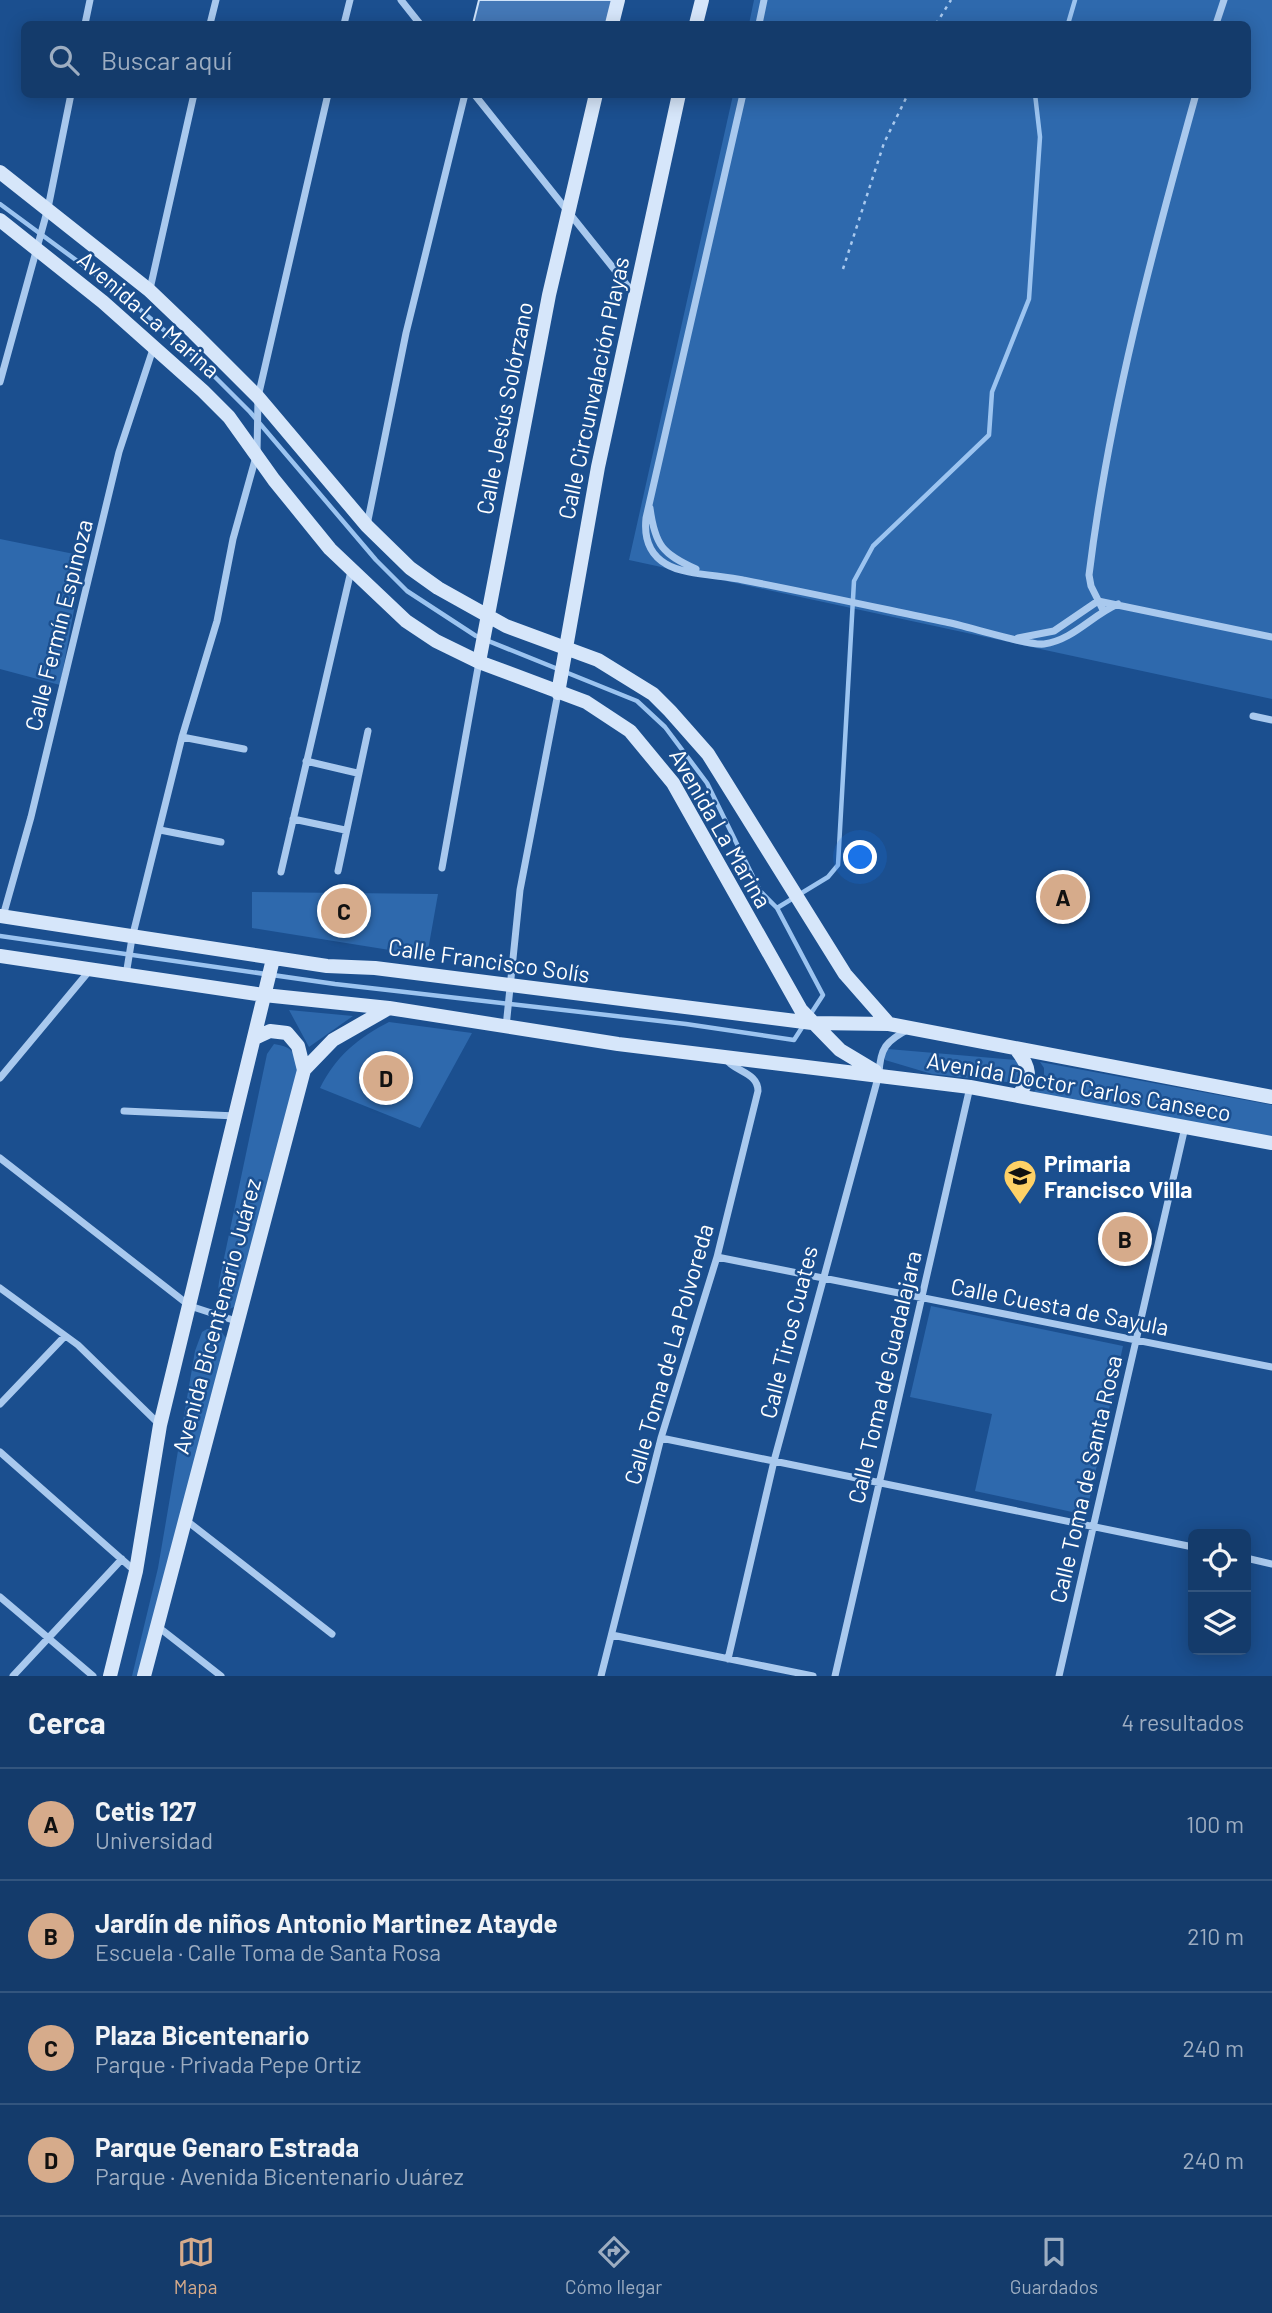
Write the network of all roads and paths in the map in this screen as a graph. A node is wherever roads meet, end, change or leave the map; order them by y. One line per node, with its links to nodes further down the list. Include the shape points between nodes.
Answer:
1 (90, 0): 10 (street)
2 (216, 0): 11 (street)
3 (350, 0): 12 (street)
4 (401, 0): 13 (street)
5 (618, 0): 14 (main road)
6 (702, 0): 15 (main road)
7 (764, 0): 16 (street)
8 (951, 0): 17 (path)
9 (1224, 0): 18 (street)
10 (86, 21)
11 (211, 21)
12 (345, 21)
13 (418, 21)
14 (613, 21)
15 (697, 21)
16 (760, 21)
17 (938, 21)
18 (1217, 21)
19 (70, 98): 30 (street)
20 (193, 98): 35 (street)
21 (327, 98): 39 (street)
22 (464, 98): 41 (street, via 406,333)
23 (477, 98): 31 (street)
24 (595, 98): 31 (main road, Calle Jesús Solórzano)
25 (678, 98): 36 (main road, Calle Circunvalación Playas)
26 (742, 98): 48 (street, via 688,321 650,508 664,551 701,572)
27 (906, 98): 34 (path, via 884,143)
28 (1195, 98): 43 (street, via 1112,424 1089,575)
29 (0, 173): 30 (main road, Avenida La Marina)
30 (48, 208): 33 (street); 35 (main road, Avenida La Marina)
31 (567, 208): 36 (street); 46 (main road, Calle Jesús Solórzano)
32 (0, 220): 33 (main road, Avenida La Marina)
33 (38, 248): 37 (main road, Avenida La Marina); 38 (street)
34 (844, 269)
35 (149, 290): 39 (main road, Avenida La Marina)
36 (634, 294): 49 (main road, Calle Circunvalación Playas)
37 (154, 345): 40 (main road, Avenida La Marina, via 229,416); 66 (street, Calle Fermín Espinoza, via 119,452 31,817)
38 (0, 382)
39 (258, 397): 40 (street); 41 (main road, Avenida La Marina)
40 (257, 453): 42 (main road, Avenida La Marina, via 274,480); 55 (street, via 217,621)
41 (367, 526): 46 (main road, Avenida La Marina, via 410,568)
42 (351, 571): 50 (main road, Avenida La Marina, via 406,621); 57 (street)
43 (1098, 601): 44 (street); 45 (street); 48 (street, via 1054,631)
44 (1118, 604): 45 (street); 47 (street)
45 (1103, 610): 48 (street, via 1055,642 1031,644)
46 (487, 616): 49 (main road, Avenida La Marina); 50 (main road)
47 (1272, 637)
48 (1016, 638)
49 (566, 648): 51 (main road, Calle Circunvalación Playas); 76 (main road, Avenida La Marina, via 620,672 653,694 693,733 839,966)
50 (479, 662): 51 (main road, Avenida La Marina); 63 (street)
51 (558, 693): 72 (street, via 520,890); 75 (main road, Avenida La Marina, via 607,714 649,750 673,783)
52 (1253, 716): 53 (street)
53 (1272, 720)
54 (368, 731): 58 (street)
55 (183, 737): 56 (street); 60 (street)
56 (244, 749)
57 (306, 761): 58 (street); 59 (street)
58 (358, 773): 61 (street)
59 (293, 819): 61 (street); 64 (street)
60 (160, 830): 62 (street); 67 (street)
61 (345, 830): 65 (street)
62 (221, 842)
63 (442, 868)
64 (281, 872)
65 (338, 872)
66 (1, 916): 67 (main road, Calle Francisco Solís)
67 (132, 938): 69 (main road, Calle Francisco Solís); 71 (street)
68 (0, 956): 70 (main road)
69 (272, 959): 72 (main road, Calle Francisco Solís); 73 (main road, Avenida Bicentenario Juárez)
70 (90, 971): 71 (main road); 84 (street)
71 (126, 975): 73 (main road)
72 (511, 987): 75 (main road, Calle Francisco Solís); 77 (street)
73 (264, 995): 74 (main road); 79 (main road, Avenida Bicentenario Juárez)
74 (389, 1008): 77 (main road); 82 (main road, Avenida Bicentenario Juárez, via 333,1040)
75 (805, 1022): 76 (main road, Calle Francisco Solís); 83 (main road, Avenida La Marina)
76 (890, 1024): 78 (main road, Avenida Doctor Carlos Canseco)
77 (506, 1028): 81 (main road)
78 (909, 1029): 80 (main road, Avenida Doctor Carlos Canseco); 83 (street, Calle Tiros Cuates, via 883,1046)
79 (256, 1038): 82 (main road, via 270,1031 287,1032 298,1046); 89 (main road, Avenida Bicentenario Juárez)
80 (1016, 1049): 86 (main road, via 1030,1071); 87 (main road, Avenida Doctor Carlos Canseco)
81 (724, 1058): 83 (main road); 93 (street, Calle Toma de La Polvoreda, via 752,1077 758,1091)
82 (304, 1070): 98 (main road, Avenida Bicentenario Juárez)
83 (879, 1074): 85 (main road, Avenida Doctor Carlos Canseco); 94 (street, Calle Tiros Cuates)
84 (0, 1078)
85 (970, 1087): 86 (main road, Avenida Doctor Carlos Canseco); 96 (street, Calle Toma de Guadalajara)
86 (1018, 1096): 90 (main road, Avenida Doctor Carlos Canseco)
87 (1272, 1097)
88 (124, 1111): 89 (street)
89 (236, 1116): 97 (main road, Avenida Bicentenario Juárez)
90 (1185, 1126): 91 (main road, Avenida Doctor Carlos Canseco); 100 (street, Calle Toma de Santa Rosa)
91 (1272, 1143)
92 (0, 1158): 97 (street)
93 (717, 1257): 94 (street, Calle Cuesta de Sayula); 104 (street, Calle Toma de La Polvoreda)
94 (822, 1278): 96 (street, Calle Cuesta de Sayula); 106 (street, Calle Tiros Cuates)
95 (0, 1288): 99 (street)
96 (921, 1298): 100 (street, Calle Cuesta de Sayula); 107 (street, Calle Toma de Guadalajara)
97 (190, 1306): 98 (street); 103 (main road, Avenida Bicentenario Juárez)
98 (236, 1321): 108 (main road, Avenida Bicentenario Juárez)
99 (65, 1336): 102 (street); 103 (street)
100 (1136, 1340): 101 (street, Calle Cuesta de Sayula); 109 (street, Calle Toma de Santa Rosa)
101 (1272, 1367)
102 (0, 1404)
103 (160, 1425): 114 (main road, Avenida Bicentenario Juárez)
104 (661, 1438): 106 (street); 118 (street, Calle Toma de La Polvoreda)
105 (0, 1452): 111 (street)
106 (774, 1461): 107 (street); 120 (street, Calle Tiros Cuates)
107 (879, 1483): 109 (street); 128 (street, Calle Toma de Guadalajara)
108 (187, 1521): 116 (main road, Avenida Bicentenario Juárez); 117 (street)
109 (1093, 1527): 110 (street); 129 (street, Calle Toma de Santa Rosa)
110 (1188, 1546)
111 (122, 1559): 114 (street); 119 (street)
112 (1251, 1559): 113 (street)
113 (1272, 1564)
114 (136, 1571): 123 (main road, Avenida Bicentenario Juárez)
115 (0, 1597): 119 (street)
116 (157, 1626): 124 (main road, Avenida Bicentenario Juárez); 125 (street)
117 (332, 1634)
118 (612, 1635): 120 (street); 126 (street, Calle Toma de La Polvoreda)
119 (48, 1638): 121 (street); 122 (street)
120 (728, 1659): 127 (street)
121 (13, 1676)
122 (93, 1676)
123 (110, 1676)
124 (144, 1676)
125 (221, 1676)
126 (601, 1676)
127 (813, 1676)
128 (835, 1676)
129 (1059, 1676)

